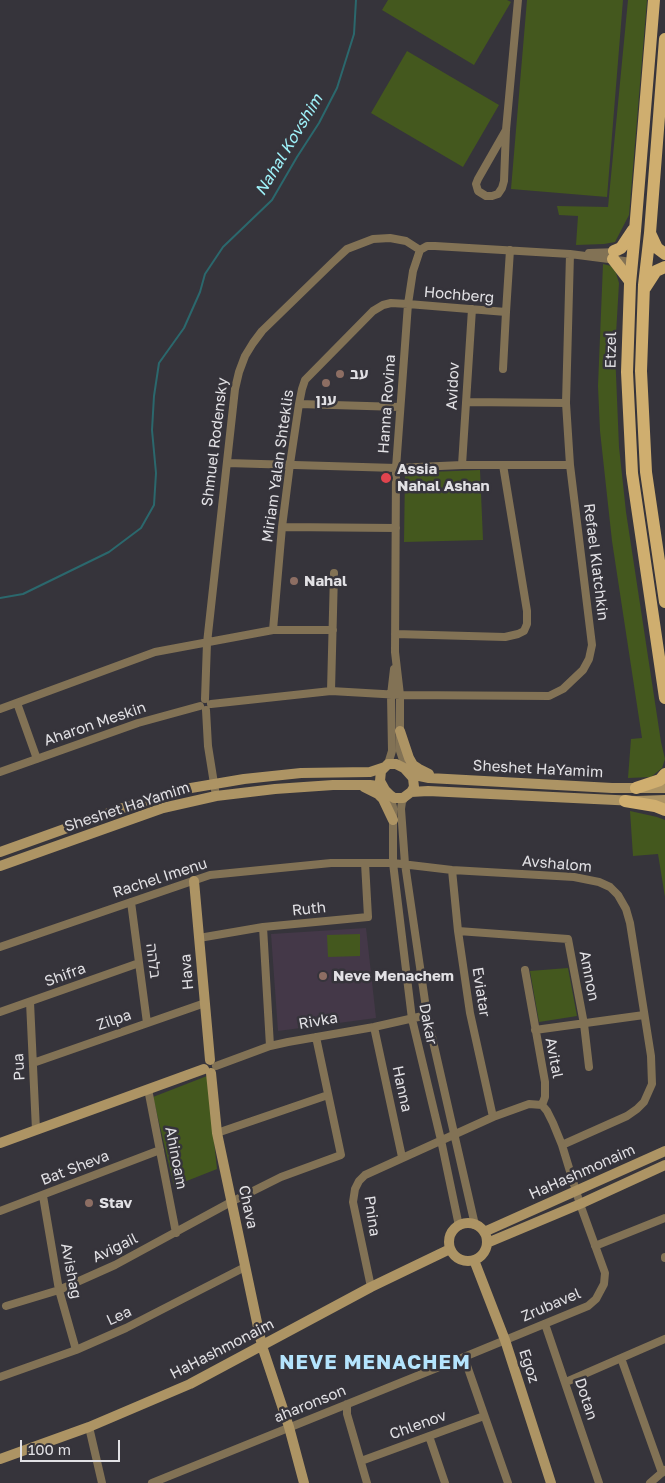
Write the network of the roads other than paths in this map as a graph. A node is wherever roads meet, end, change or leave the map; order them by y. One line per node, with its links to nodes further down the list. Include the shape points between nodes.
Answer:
1 (518, 0): 4 (street)
2 (654, 0): 5 (main road, Etzel)
3 (665, 39): 6 (main road, Etzel)
4 (506, 130): 4 (street, via 476,184 478,191 486,196 498,194 502,188)
5 (636, 225): 10 (main road); 12 (main road, Etzel)
6 (650, 233): 11 (main road, via 657,248); 13 (main road, Etzel)
7 (420, 250): 8 (street, via 435,246); 17 (street, Hanna Rovina); 25 (street, Shmuel Rodensky, via 406,241 390,238 373,239 347,249 262,331 249,349 239,372)
8 (510, 250): 9 (street); 19 (street, Hochberg)
9 (570, 254): 10 (street); 22 (street, Refael Klatchkin)
10 (613, 255): 12 (street); 15 (main road)
11 (665, 255): 13 (street)
12 (632, 258): 13 (street); 15 (main road, Etzel)
13 (647, 259): 14 (street); 16 (main road, Etzel)
14 (665, 266): 16 (main road, via 656,271)
15 (630, 281): 43 (main road, Etzel, via 627,372 632,473)
16 (644, 290): 34 (main road, Etzel, via 641,371 646,472)
17 (408, 304): 18 (street, Hochberg); 23 (street, Miriam Yalan Shteklis, via 390,303 373,310 305,380); 24 (street, Hanna Rovina)
18 (472, 309): 19 (street, Hochberg); 21 (street, Avidov)
19 (506, 312): 20 (street)
20 (503, 369)
21 (466, 402): 22 (street); 27 (street, Avidov)
22 (566, 403): 29 (street, Refael Klatchkin)
23 (299, 404): 24 (street); 26 (street, Miriam Yalan Shteklis)
24 (400, 407): 30 (street, Hanna Rovina)
25 (227, 463): 26 (street); 38 (street, Shmuel Rodensky)
26 (290, 464): 30 (street); 31 (street, Miriam Yalan Shteklis)
27 (462, 465): 28 (street); 30 (street)
28 (504, 465): 29 (street); 37 (street, via 528,610 524,630 505,637)
29 (570, 465): 42 (street, Refael Klatchkin, via 592,645 583,670 563,689 549,696)
30 (396, 468): 32 (street, Hanna Rovina)
31 (282, 528): 32 (street); 35 (street, Miriam Yalan Shteklis)
32 (396, 528): 37 (street, Hanna Rovina)
33 (334, 573): 36 (street)
34 (665, 602)
35 (273, 630): 36 (street); 38 (street)
36 (332, 630): 40 (street)
37 (395, 634): 39 (street, Hanna Rovina)
38 (207, 642): 44 (street, via 155,652); 45 (street, Shmuel Rodensky)
39 (396, 652): 41 (street, Hanna Rovina); 42 (street, Hanna Rovina)
40 (331, 691): 41 (street, Aharon Meskin); 45 (street, Aharon Meskin)
41 (391, 695): 42 (street, Refael Klatchkin); 49 (street, Hanna Rovina, via 392,751)
42 (400, 695): 47 (street, Hanna Rovina)
43 (665, 698)
44 (17, 703): 46 (street); 48 (street)
45 (206, 705): 48 (street, Aharon Meskin, via 138,723); 54 (street, Shmuel Rodensky)
46 (0, 709)
47 (400, 731): 51 (street, Hanna Rovina, via 400,751); 53 (street, via 413,765)
48 (37, 759): 50 (street, Aharon Meskin)
49 (386, 766): 51 (street, via 400,765); 54 (street, Sheshet HaYamim, via 370,772 301,774); 58 (street, via 380,781)
50 (0, 772)
51 (408, 772): 53 (street, Sheshet HaYamim); 59 (street, via 414,783)
52 (665, 774): 56 (main road, via 660,780)
53 (447, 779): 56 (street, Sheshet HaYamim)
54 (214, 783): 60 (street, Shmuel Rodensky); 65 (street, Sheshet HaYamim, via 160,796)
55 (358, 785): 58 (street, Sheshet HaYamim, via 378,786); 60 (street, Sheshet HaYamim, via 293,787); 64 (street, via 378,794)
56 (636, 788): 57 (street, Sheshet HaYamim)
57 (665, 788)
58 (387, 792): 59 (street, via 398,799); 64 (street, Dakar, via 393,807)
59 (408, 795): 62 (street, Sheshet HaYamim, via 428,791); 68 (street, Dakar, via 401,809)
60 (216, 796): 69 (street, Sheshet HaYamim, via 164,808)
61 (665, 800): 62 (street, Sheshet HaYamim)
62 (625, 801): 63 (main road)
63 (665, 810)
64 (393, 820): 67 (street, Dakar)
65 (0, 852)
66 (365, 863): 67 (street, Rachel Imenu); 71 (street, Rachel Imenu, via 331,863 210,875); 73 (street, Ruth, via 368,917)
67 (393, 863): 68 (street, Avshalom); 84 (street, Dakar)
68 (405, 864): 70 (street, Avshalom); 82 (street, Dakar)
69 (0, 866)
70 (452, 870): 74 (street, Eviatar); 83 (street, Avshalom, via 574,877 610,887 626,909 630,923)
71 (194, 881): 72 (street, Rachel Imenu); 75 (street, Hava)
72 (132, 902): 76 (street, Rachel Imenu); 77 (street, בלהה)
73 (262, 927): 75 (street, Ruth); 90 (street)
74 (458, 932): 86 (street, Amnon, via 568,939); 97 (street, Eviatar, via 470,1013)
75 (199, 938): 80 (street, Hava)
76 (0, 947)
77 (139, 963): 79 (street, Shifra); 85 (street, בלהה)
78 (525, 970): 88 (street, Avital)
79 (30, 1002): 81 (street, Shifra); 91 (street, Pua)
80 (205, 1003): 85 (street, Zilpa); 92 (street, Hava)
81 (0, 1012)
82 (427, 1015): 84 (street, Rivka); 100 (street, Dakar)
83 (644, 1015): 86 (street); 103 (street, Avshalom, via 653,1074 644,1102 627,1116)
84 (412, 1019): 87 (street, Rivka); 101 (street, Dakar)
85 (147, 1023): 91 (street, Zilpa)
86 (584, 1024): 88 (street); 93 (street, Amnon)
87 (374, 1027): 89 (street, Rivka); 106 (street, Hanna)
88 (535, 1030): 96 (street, Avital, via 545,1082)
89 (316, 1037): 90 (street, Rivka); 95 (street)
90 (270, 1046): 92 (street, Rivka)
91 (33, 1063): 98 (street, Pua)
92 (210, 1067): 94 (street, Rivka); 99 (street, Chava)
93 (589, 1067)
94 (148, 1089): 98 (street, Rivka); 104 (street, Ahinoam)
95 (328, 1095): 99 (street); 110 (street, Avigail, via 341,1155)
96 (542, 1105): 97 (street, Pnina, via 529,1104); 103 (street)
97 (493, 1117): 100 (street, Pnina)
98 (36, 1130): 102 (street, Rivka)
99 (217, 1133): 110 (street, Chava)
100 (455, 1134): 101 (street, Pnina); 114 (street, Dakar)
101 (442, 1140): 106 (street, Pnina); 115 (street, Dakar)
102 (0, 1143)
103 (562, 1145): 108 (street)
104 (160, 1150): 109 (street, Bat Sheva); 117 (street, Ahinoam)
105 (665, 1150): 108 (street, HaHashmonaim)
106 (402, 1157): 123 (street, Pnina, via 365,1175 355,1190 353,1202)
107 (665, 1165): 111 (street, HaHashmonaim)
108 (576, 1191): 111 (street); 116 (street, HaHashmonaim)
109 (43, 1196): 112 (street, Bat Sheva); 124 (street, Avishag)
110 (231, 1202): 117 (street, Avigail); 122 (street, Chava)
111 (580, 1204): 118 (street, HaHashmonaim); 119 (street, Zrubavel)
112 (0, 1211)
113 (665, 1218): 119 (street)
114 (475, 1225): 115 (street); 116 (street)
115 (460, 1226): 120 (street, via 450,1238)
116 (484, 1232): 118 (street)
117 (176, 1233): 124 (street, Avigail)
118 (487, 1243): 121 (street, via 483,1254)
119 (595, 1246): 126 (street, Zrubavel, via 604,1273 602,1292 588,1306)
120 (450, 1249): 121 (street, via 460,1259); 123 (street, HaHashmonaim)
121 (474, 1260): 128 (street, Egoz)
122 (245, 1267): 129 (street, Chava); 130 (street, Lea)
123 (371, 1287): 129 (street, HaHashmonaim)
124 (59, 1290): 125 (street, Avigail); 130 (street, Avishag)
125 (6, 1306)
126 (545, 1324): 128 (street, Zrubavel); 134 (street, Dotan)
127 (665, 1339): 132 (street)
128 (505, 1340): 131 (street, aharonson); 150 (street, Egoz)
129 (262, 1346): 137 (street, HaHashmonaim, via 190,1384); 138 (street, Chava)
130 (76, 1350): 133 (street, Lea)
131 (464, 1358): 135 (street, aharonson); 136 (street)
132 (621, 1358): 134 (street); 142 (street)
133 (0, 1377)
134 (566, 1382): 151 (street, Dotan)
135 (347, 1404): 138 (street, aharonson); 141 (street)
136 (484, 1416): 139 (street, Chlenov); 149 (street)
137 (89, 1427): 140 (street, HaHashmonaim); 144 (street)
138 (288, 1427): 143 (street, aharonson); 146 (street, Chava)
139 (429, 1436): 141 (street, Chlenov); 148 (street)
140 (0, 1459)
141 (361, 1461): 147 (street)
142 (663, 1472): 152 (street)
143 (166, 1480): 145 (street, aharonson)
144 (102, 1483)
145 (152, 1483)
146 (304, 1483)
147 (367, 1483)
148 (445, 1483)
149 (508, 1483)
150 (552, 1483)
151 (599, 1483)
152 (650, 1483)

